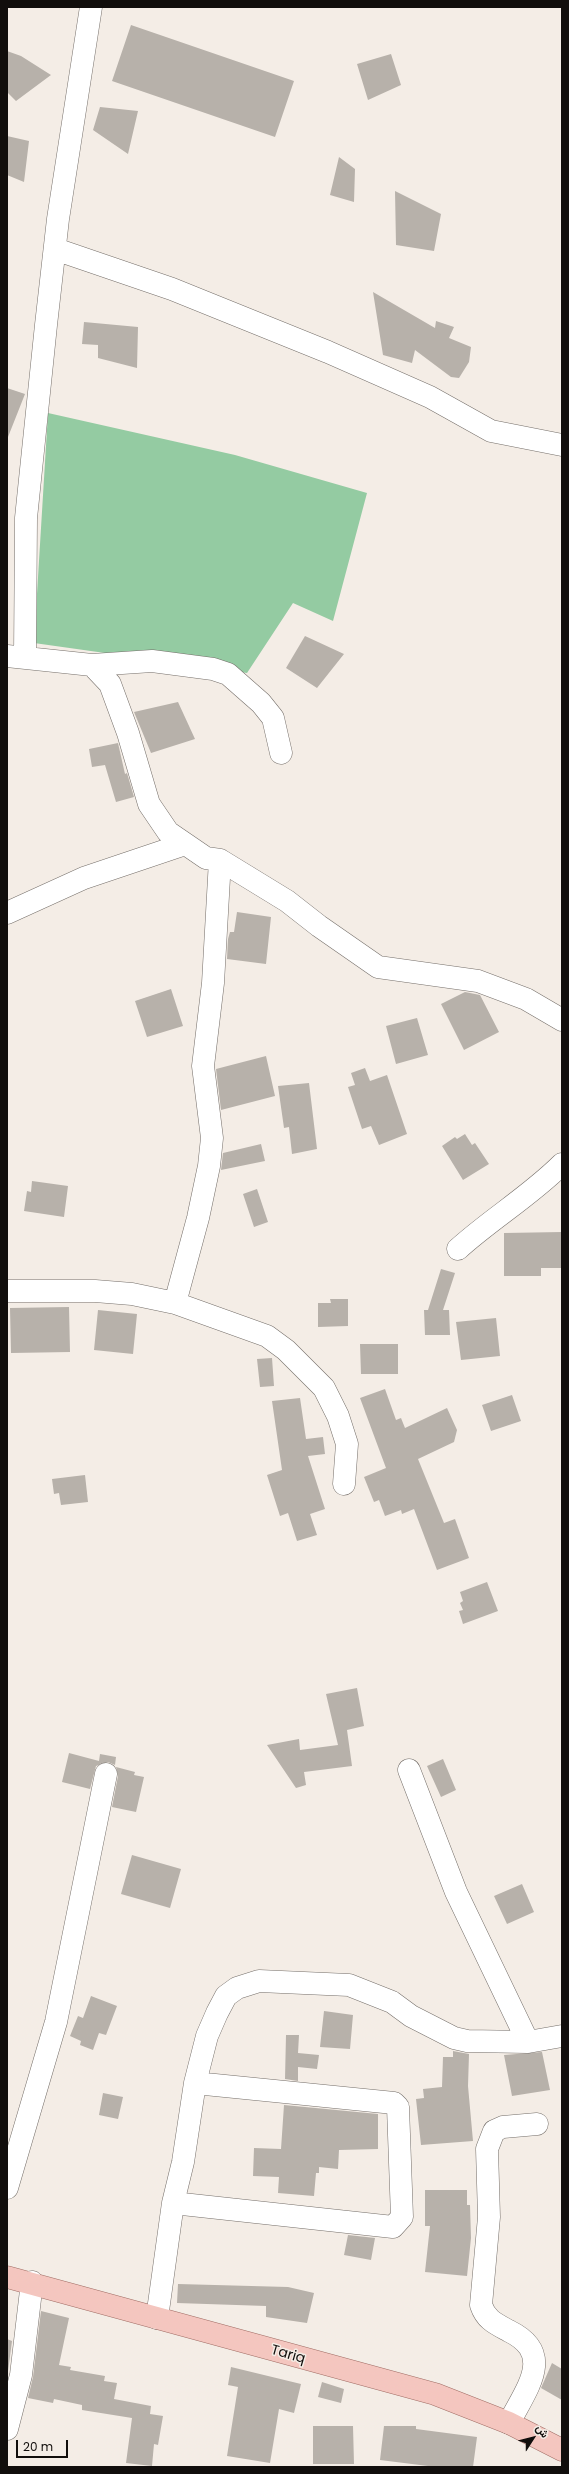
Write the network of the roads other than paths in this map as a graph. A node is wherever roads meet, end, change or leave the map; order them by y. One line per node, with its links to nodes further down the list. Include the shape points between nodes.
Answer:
1 (91, 7): 2 (street)
2 (55, 249): 3 (street, via 172,289 328,352 430,397 491,431); 4 (street, via 26,518)
3 (562, 445)
4 (16, 657): 5 (street)
5 (92, 665): 6 (street, via 152,661 213,669 228,674 262,703 273,718); 7 (street, via 110,684 120,708 149,804 168,832)
6 (281, 753)
7 (185, 844): 8 (street, via 206,858); 9 (street, via 84,878)
8 (220, 860): 10 (street, via 287,901 318,926 378,967 478,981); 14 (street, via 213,983 203,1066 212,1138 198,1218)
9 (7, 913)
10 (561, 1014)
11 (562, 1164): 12 (street, via 531,1193 486,1224)
12 (458, 1249)
13 (7, 1291): 14 (street, via 132,1294)
14 (175, 1303): 15 (street, via 267,1336 307,1369 324,1388 341,1423 347,1444)
15 (344, 1484)
16 (409, 1770): 19 (street, via 456,1892)
17 (106, 1774): 22 (street, via 56,2022)
18 (562, 2036): 19 (street)
19 (528, 2042): 20 (street, via 467,2042 454,2038 411,2016 392,2002 350,1985 259,1981 237,1988 226,1996 207,2036)
20 (195, 2084): 23 (street, via 183,2162); 23 (street, via 394,2103 398,2107 402,2217 393,2227)
21 (537, 2124): 27 (street, via 503,2127 494,2131 487,2149 489,2217 481,2305 484,2314 497,2326 510,2331 529,2345 535,2357 535,2369)
22 (7, 2188)
23 (173, 2203): 26 (street)
24 (7, 2277): 25 (main road, Tariq)
25 (32, 2282): 26 (main road, Tariq); 28 (street, via 21,2375)
26 (157, 2318): 27 (main road, Tariq, via 435,2394)
27 (509, 2423): 29 (main road, Tariq)
28 (7, 2429)
29 (562, 2450)

